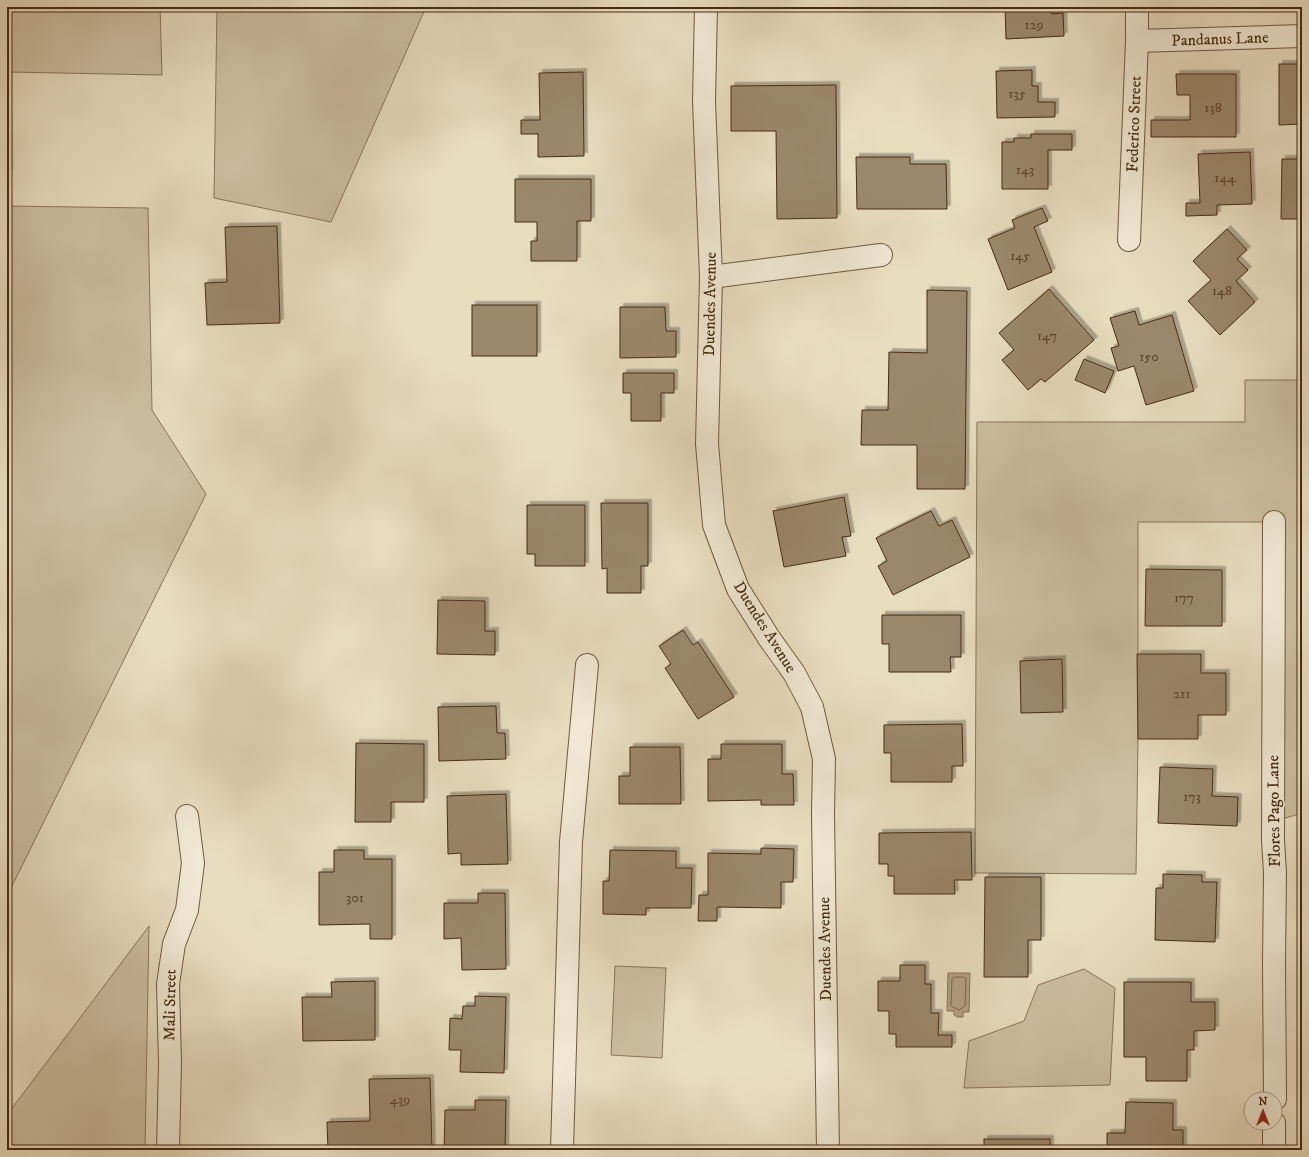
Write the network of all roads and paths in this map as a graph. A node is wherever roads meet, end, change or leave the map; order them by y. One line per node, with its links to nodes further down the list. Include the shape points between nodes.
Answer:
1 (706, 7): 7 (street, Duendes Avenue, via 704,101)
2 (1137, 7): 4 (street, Federico Street)
3 (1302, 36): 4 (street, Pandanus Lane)
4 (1137, 41): 5 (street, Federico Street)
5 (1129, 240)
6 (882, 255): 7 (street)
7 (711, 277): 15 (street, Duendes Avenue, via 707,444 714,525 738,589 794,673 812,707 824,759)
8 (1274, 522): 11 (street, Flores Pago Lane)
9 (587, 665): 14 (street, via 571,842)
10 (187, 816): 13 (street, Mali Street, via 193,863 187,910 174,944 168,984)
11 (1275, 1091)
12 (1274, 1131): 16 (street)
13 (168, 1150)
14 (562, 1150)
15 (828, 1150)
16 (1274, 1150)

